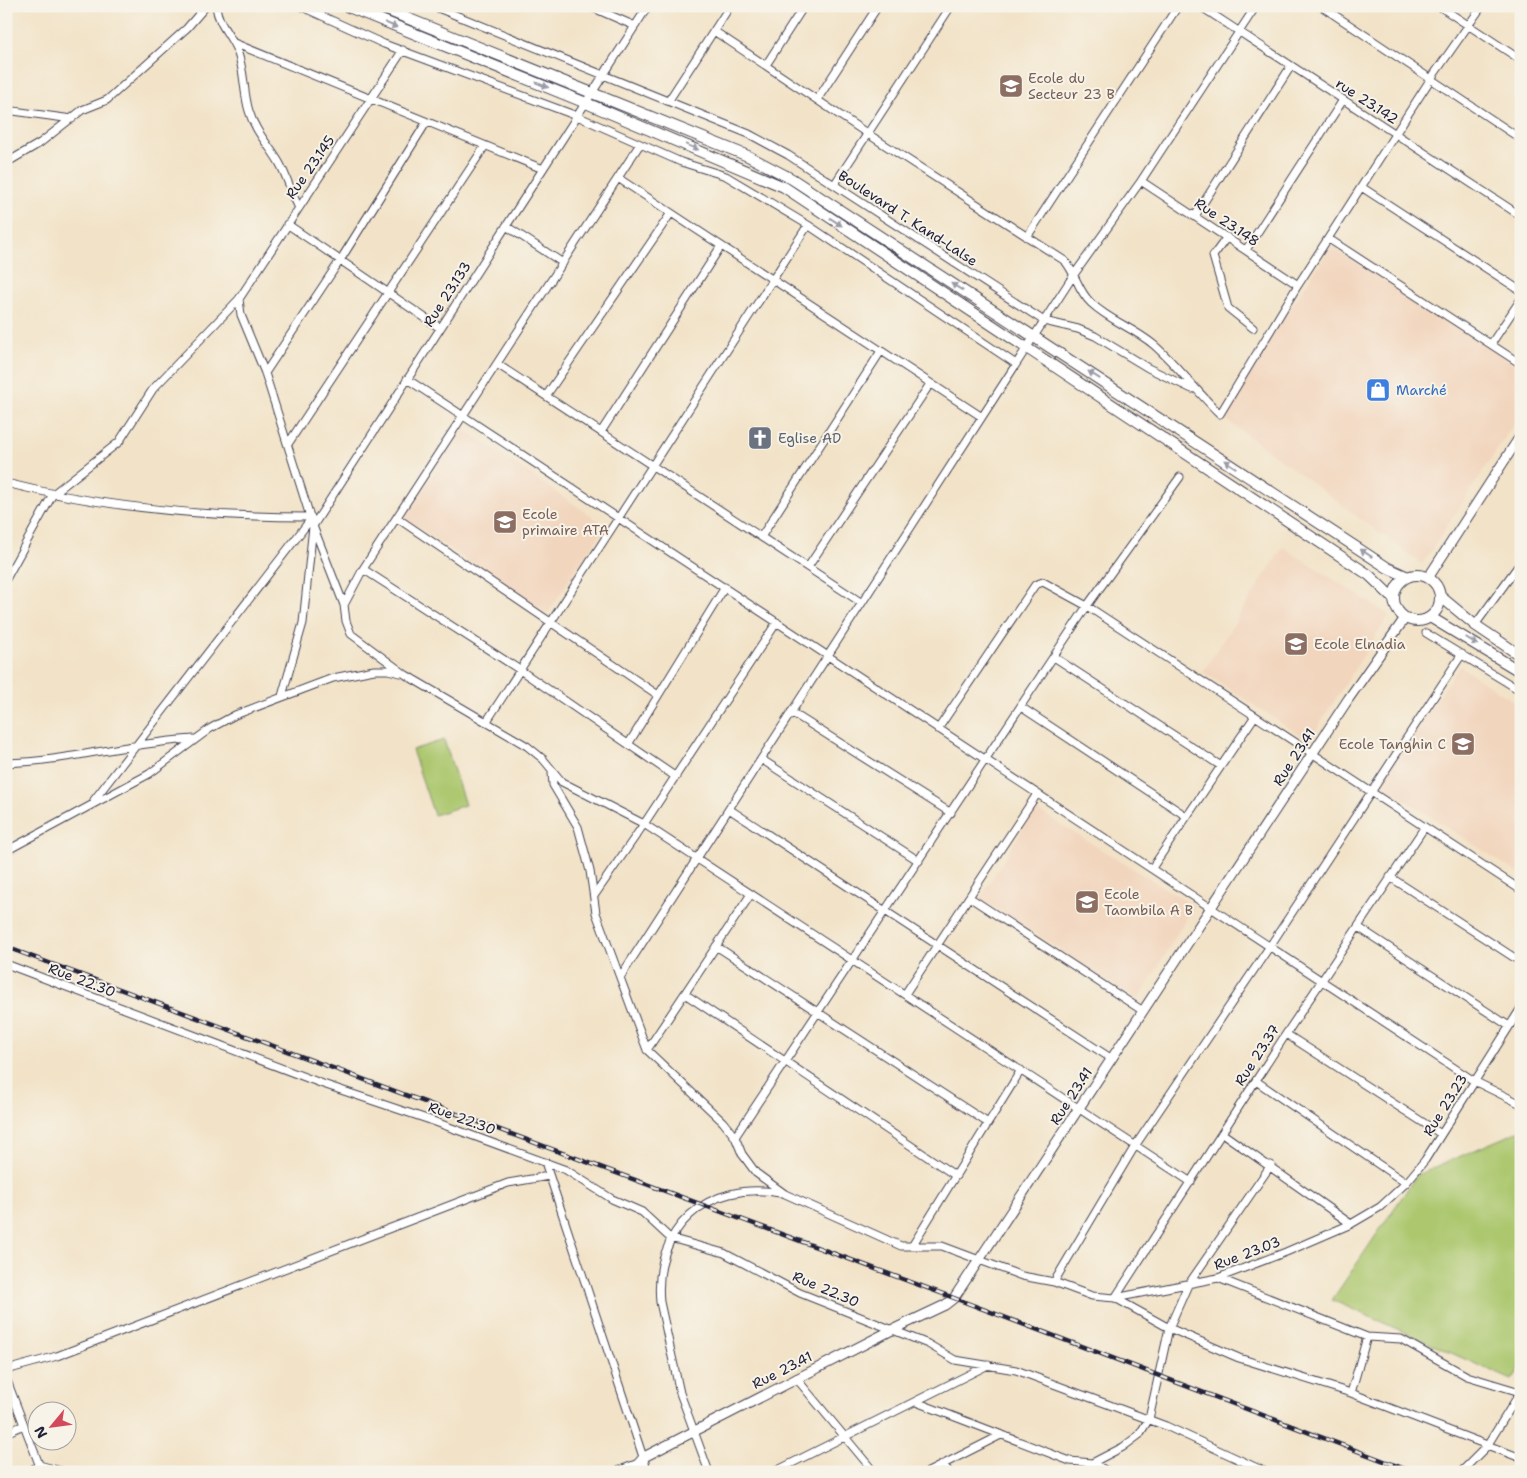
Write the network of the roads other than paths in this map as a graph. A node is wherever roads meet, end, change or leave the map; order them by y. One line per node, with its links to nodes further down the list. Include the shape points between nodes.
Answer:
1 (206, 6): 38 (street, via 187,28 107,100 82,110)
2 (216, 6): 23 (street, via 219,20)
3 (300, 6): 24 (street)
4 (346, 6): 35 (main road, one-way to 35)
5 (377, 6): 30 (main road)
6 (433, 6): 28 (street, Boulevard T. Kand-Lalse)
7 (589, 6): 19 (street)
8 (648, 6): 19 (street, Rue 23.133)
9 (730, 6): 21 (street)
10 (804, 6): 26 (street)
11 (878, 6): 32 (street)
12 (951, 6): 40 (street)
13 (1178, 6): 58 (street)
14 (1200, 6): 22 (street, rue 23.142)
15 (1256, 6): 22 (street)
16 (1438, 6): 20 (street)
17 (1482, 6): 20 (street)
18 (1326, 8): 29 (street)
19 (635, 26): 28 (street, Rue 23.133)
20 (1468, 26): 25 (street); 29 (street)
21 (714, 31): 26 (street); 31 (street)
22 (1238, 32): 27 (street, rue 23.142); 48 (street)
23 (234, 43): 34 (street); 51 (street, via 253,121 279,163)
24 (402, 50): 34 (street, Rue 23.145); 37 (street)
25 (1521, 60)
26 (766, 65): 32 (street)
27 (1291, 66): 33 (street, rue 23.142); 53 (street)
28 (603, 76): 30 (street, Rue 23.133); 31 (street, Boulevard T. Kand-Lalse)
29 (1430, 80): 41 (street); 42 (street)
30 (592, 93): 35 (street, Rue 23.133); 75 (main road, one-way to 30, via 792,179 748,156)
31 (669, 100): 49 (street, Boulevard T. Kand-Lalse, via 769,144)
32 (817, 100): 40 (street)
33 (1343, 100): 41 (street, rue 23.142); 62 (street)
34 (371, 101): 39 (street); 51 (street, Rue 23.145)
35 (586, 103): 37 (street, Rue 23.133); 77 (main road, one-way to 77, via 784,187)
36 (6, 110): 38 (street)
37 (577, 116): 43 (street); 46 (street, Rue 23.133)
38 (72, 119): 45 (street)
39 (426, 123): 44 (street); 63 (street)
40 (868, 134): 49 (street); 58 (street)
41 (1396, 135): 50 (street); 54 (street, rue 23.142)
42 (1521, 139)
43 (640, 144): 47 (street); 56 (street, via 726,176)
44 (485, 146): 46 (street); 69 (street)
45 (6, 163)
46 (543, 170): 57 (street, Rue 23.133)
47 (618, 178): 52 (street); 64 (street)
48 (1141, 181): 53 (street, Rue 23.148); 65 (street)
49 (834, 185): 72 (street, Boulevard T. Kand-Lalse)
50 (1363, 188): 60 (street); 68 (street)
51 (298, 206): 55 (street, Rue 23.145)
52 (671, 212): 61 (street); 86 (street)
53 (1194, 216): 59 (street, Rue 23.148)
54 (1521, 216)
55 (287, 224): 63 (street); 70 (street, Rue 23.145)
56 (808, 225): 66 (street); 80 (street)
57 (506, 226): 64 (street); 73 (street, Rue 23.133)
58 (1027, 237): 65 (street, via 1065,261)
59 (1227, 237): 62 (street, Rue 23.148); 74 (street, via 1213,256 1215,268 1228,308)
60 (1329, 239): 67 (street); 76 (street)
61 (721, 246): 66 (street); 89 (street)
62 (1246, 250): 67 (street, Rue 23.148)
63 (341, 259): 69 (street); 82 (street)
64 (562, 263): 79 (street)
65 (1073, 276): 72 (street); 85 (street, via 1090,302 1111,320 1154,345)
66 (773, 280): 78 (street); 92 (street)
67 (1298, 285): 85 (street, via 1220,414)
68 (1521, 291)
69 (389, 292): 73 (street); 91 (street)
70 (239, 299): 82 (street, via 241,315); 95 (street, Rue 23.145, via 153,389 119,442)
71 (1521, 299): 76 (street)
72 (1044, 321): 75 (street); 85 (street, Boulevard T. Kand-Lalse, via 1095,336 1148,368)
73 (440, 328): 83 (street, Rue 23.133)
74 (1253, 328)
75 (1034, 336): 77 (street); 103 (main road, one-way to 75, via 1388,568)
76 (1491, 344): 81 (street)
77 (1026, 348): 80 (street); 108 (main road, via 1369,575)
78 (881, 351): 84 (street); 99 (street)
79 (497, 364): 86 (street); 87 (street)
80 (1016, 364): 88 (street)
81 (1521, 364)
82 (265, 373): 91 (street)
83 (407, 379): 87 (street); 98 (street, Rue 23.133)
84 (930, 384): 88 (street); 101 (street)
85 (1194, 390)
86 (546, 396): 89 (street)
87 (463, 416): 96 (street); 97 (street)
88 (982, 417): 109 (street)
89 (601, 432): 92 (street)
90 (1521, 435): 104 (street)
91 (288, 444): 98 (street)
92 (652, 465): 97 (street); 99 (street)
93 (1180, 476): 111 (street)
94 (6, 483): 95 (street)
95 (53, 494): 98 (street, via 220,515); 105 (street)
96 (397, 518): 102 (street); 114 (street)
97 (618, 518): 106 (street); 114 (street)
98 (312, 521): 110 (street); 127 (street, via 303,623); 134 (street, Rue 23.133)
99 (761, 537): 101 (street)
100 (1521, 562): 116 (street)
101 (808, 567): 109 (street)
102 (363, 569): 110 (street); 122 (street)
103 (1408, 576): 104 (main road); 108 (main road, via 1397,586)
104 (1428, 578): 107 (main road)
105 (6, 579)
106 (725, 587): 115 (street); 126 (street)
107 (1440, 596): 112 (main road, via 1436,611); 116 (main road)
108 (1394, 600): 113 (main road)
109 (862, 603): 119 (street)
110 (344, 605): 124 (street, via 351,634)
111 (1087, 606): 121 (street); 130 (street); 132 (street, via 1043,582 1037,583)
112 (1430, 617): 113 (main road, via 1417,621); 123 (main road, one-way to 123)
113 (1404, 618): 136 (street, Rue 23.41)
114 (551, 622): 122 (street); 126 (street)
115 (777, 622): 119 (street); 142 (street)
116 (1475, 625): 120 (main road)
117 (1426, 633): 118 (street)
118 (1462, 654): 125 (street); 143 (street)
119 (828, 655): 129 (street); 132 (street)
120 (1521, 656)
121 (1054, 657): 128 (street); 140 (street)
122 (520, 670): 131 (street); 135 (street)
123 (1521, 672)
124 (406, 675): 127 (street, via 388,670 350,674); 131 (street)
125 (1521, 691)
126 (658, 695): 135 (street)
127 (282, 696): 133 (street, via 235,715)
128 (1021, 707): 138 (street); 148 (street)
129 (791, 712): 137 (street); 147 (street)
130 (1256, 716): 136 (street); 140 (street)
131 (487, 721): 141 (street, via 543,759)
132 (938, 729): 138 (street)
133 (195, 739): 134 (street); 145 (street, via 149,774)
134 (136, 744): 139 (street, via 66,759); 145 (street, Rue 23.133)
135 (629, 744): 142 (street)
136 (1312, 754): 143 (street); 160 (street, Rue 23.41)
137 (761, 759): 146 (street); 153 (street)
138 (986, 760): 144 (street); 147 (street)
139 (6, 763)
140 (1221, 766): 148 (street)
141 (552, 772): 149 (street, via 574,789); 158 (street, via 553,785 578,827)
142 (676, 776): 149 (street)
143 (1370, 791): 150 (street); 165 (street)
144 (1037, 794): 154 (street); 159 (street)
145 (92, 802): 151 (street)
146 (728, 809): 152 (street); 161 (street)
147 (951, 813): 153 (street)
148 (1186, 816): 154 (street)
149 (644, 824): 152 (street); 158 (street)
150 (1424, 828): 155 (street, Rue 23.37); 156 (street)
151 (6, 851)
152 (697, 858): 157 (street); 169 (street)
153 (919, 862): 161 (street)
154 (1152, 868): 160 (street)
155 (1390, 877): 162 (street, Rue 23.37); 167 (street)
156 (1521, 890)
157 (751, 894): 164 (street); 166 (street)
158 (594, 896): 169 (street, via 596,913)
159 (970, 897): 163 (street); 174 (street)
160 (1213, 907): 165 (street); 174 (street, Rue 23.41)
161 (886, 911): 163 (street); 166 (street)
162 (1358, 927): 170 (street, Rue 23.37); 176 (street)
163 (938, 944): 172 (street); 179 (street)
164 (716, 946): 171 (street); 175 (street)
165 (1270, 946): 170 (street); 190 (street)
166 (853, 961): 172 (street); 175 (street)
167 (1521, 962)
168 (6, 964): 191 (street, Rue 22.30, via 314,1080)
169 (621, 976): 178 (street)
170 (1322, 981): 177 (street, Rue 23.37); 183 (street)
171 (685, 994): 178 (street); 180 (street)
172 (904, 994): 181 (street)
173 (1521, 1008): 176 (street, Rue 23.23)
174 (1144, 1011): 179 (street, Rue 23.41)
175 (819, 1013): 180 (street); 186 (street)
176 (1509, 1026): 183 (street, Rue 23.23)
177 (1286, 1034): 182 (street, Rue 23.37); 188 (street)
178 (647, 1050): 189 (street, via 698,1095)
179 (1112, 1058): 185 (street, Rue 23.41)
180 (787, 1061): 189 (street); 194 (street)
181 (1021, 1070): 185 (street); 186 (street)
182 (1256, 1081): 187 (street, Rue 23.37); 196 (street)
183 (1474, 1081): 184 (street); 188 (street, Rue 23.23)
184 (1521, 1104)
185 (1079, 1109): 190 (street); 202 (street, Rue 23.41)
186 (988, 1123): 194 (street)
187 (1222, 1133): 192 (street); 195 (street, Rue 23.37)
188 (1441, 1134): 196 (street, Rue 23.23)
189 (735, 1137): 197 (street, via 742,1154 756,1173)
190 (1135, 1146): 195 (street); 204 (street)
191 (545, 1162): 193 (street); 200 (street, Rue 22.30, via 566,1170 612,1199 642,1212)
192 (1271, 1166): 199 (street); 205 (street)
193 (549, 1176): 211 (street, via 508,1183 57,1356); 224 (street)
194 (956, 1176): 201 (street)
195 (1191, 1182): 206 (street, Rue 23.37)
196 (1406, 1183): 198 (street, Rue 23.23)
197 (785, 1194): 200 (street, via 757,1190 716,1198 680,1224); 201 (street, via 894,1244)
198 (1380, 1207): 199 (street, Rue 23.03)
199 (1351, 1224): 203 (street, Rue 23.03)
200 (670, 1238): 208 (street, Rue 22.30, via 718,1251 800,1293); 219 (street, via 660,1268 660,1302 680,1394)
201 (912, 1246): 202 (street, via 942,1246)
202 (979, 1262): 204 (street); 208 (street, Rue 23.41, via 954,1298)
203 (1218, 1278): 205 (street, Rue 23.03); 209 (street)
204 (1054, 1282): 206 (street, via 1092,1296)
205 (1188, 1286): 206 (street, Rue 23.03); 207 (street)
206 (1115, 1298): 207 (street)
207 (1169, 1328): 215 (street, via 1239,1358); 217 (street)
208 (892, 1330): 210 (street, Rue 22.30, via 928,1344 955,1360); 213 (street, Rue 23.41)
209 (1367, 1337): 214 (street, via 1401,1339 1467,1376); 215 (street)
210 (990, 1364): 216 (street); 217 (street, Rue 22.30, via 1016,1370)
211 (6, 1370)
212 (6, 1378): 218 (street)
213 (796, 1378): 219 (street, Rue 23.41); 221 (street)
214 (1520, 1391): 223 (street)
215 (1351, 1393): 223 (street)
216 (916, 1402): 221 (street); 222 (street)
217 (1149, 1419): 226 (street, via 1139,1435); 240 (street, Rue 22.30)
218 (24, 1425): 220 (street); 228 (street)
219 (694, 1431): 224 (street, Rue 23.41); 234 (street)
220 (6, 1433)
221 (845, 1436): 235 (street); 236 (street)
222 (999, 1436): 226 (street, via 1070,1462); 227 (street)
223 (1487, 1446): 225 (street); 241 (street)
224 (644, 1458): 229 (street, Rue 23.41); 233 (street)
225 (1521, 1458)
226 (1092, 1463): 239 (street)
227 (943, 1464): 237 (street); 238 (street)
228 (40, 1468): 230 (street); 231 (street)
229 (634, 1468): 232 (street)
230 (29, 1472)
231 (65, 1472)
232 (615, 1472)
233 (648, 1472)
234 (709, 1472)
235 (774, 1472)
236 (874, 1472)
237 (928, 1472)
238 (949, 1472)
239 (1109, 1472)
240 (1266, 1472)
241 (1461, 1472)

